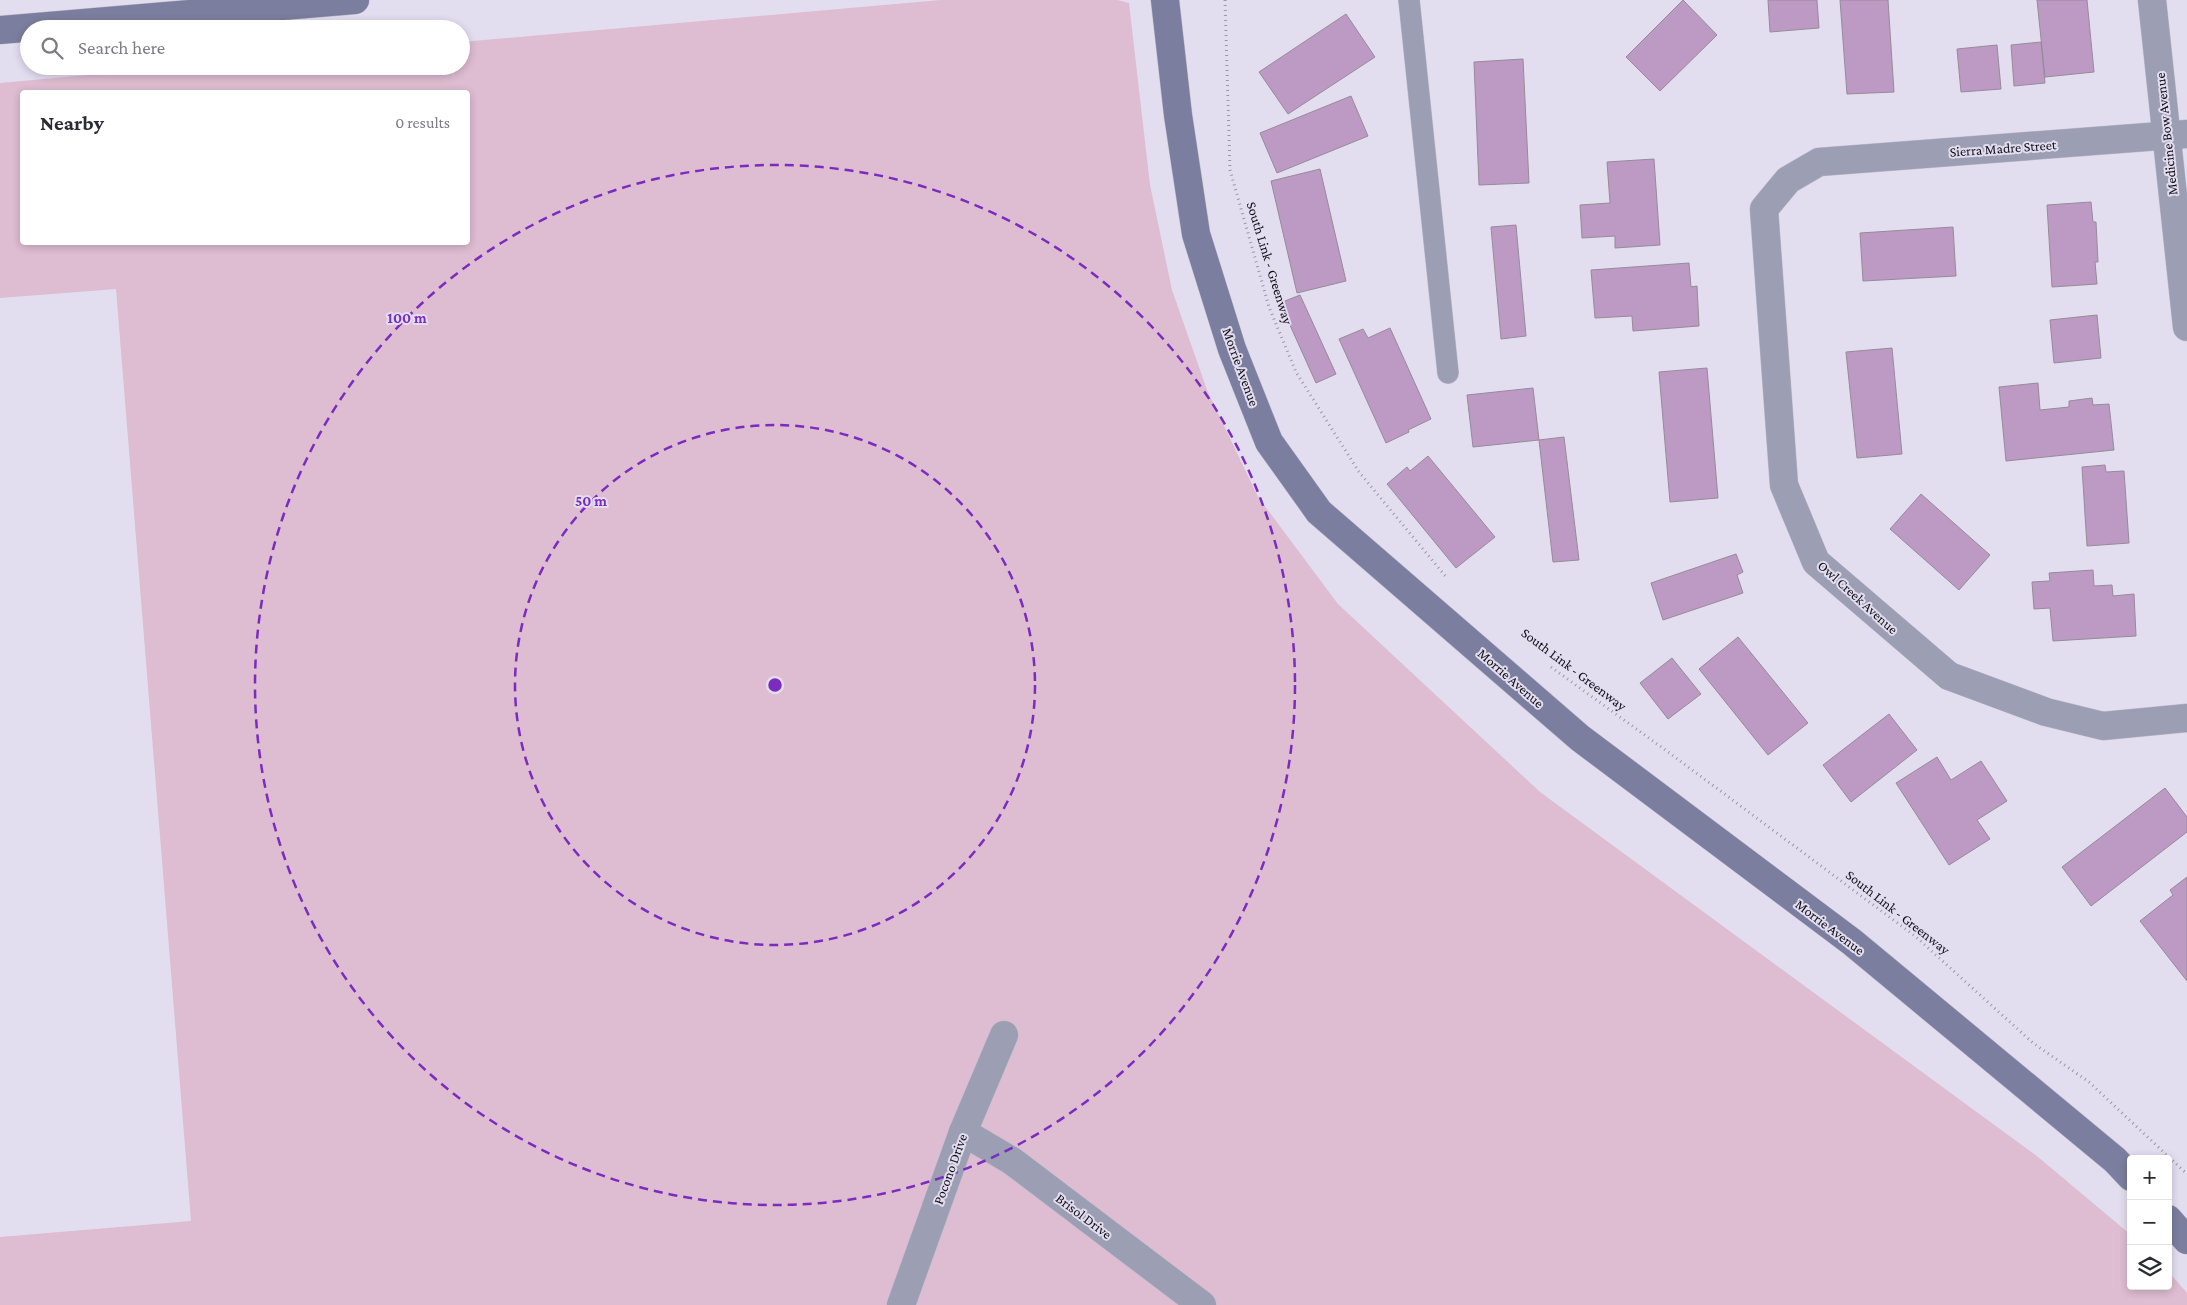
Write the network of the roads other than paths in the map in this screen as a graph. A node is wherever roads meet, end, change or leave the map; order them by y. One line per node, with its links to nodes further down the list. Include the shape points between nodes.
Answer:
1 (355, 0): 5 (main road)
2 (1165, 0): 16 (main road, Morrie Avenue, via 1196,234 1232,349 1268,442 1319,512 1580,738 1852,942)
3 (1409, 0): 12 (lane)
4 (2152, 0): 9 (street, Medicine Bow Avenue)
5 (266, 4): 6 (main road)
6 (102, 20)
7 (20, 28): 8 (main road)
8 (0, 30)
9 (2177, 135): 10 (street, Sierra Madre Street); 11 (street, Medicine Bow Avenue)
10 (1819, 162): 13 (street, Owl Creek Avenue, via 1788,180 1764,209 1784,485 1816,562 1949,676 2046,712 2103,726)
11 (2187, 327)
12 (1448, 373)
13 (2187, 718)
14 (1004, 1034): 15 (street, Pocono Drive)
15 (963, 1132): 19 (street, Pocono Drive); 20 (street, Brisol Drive, via 1012,1161)
16 (2127, 1173)
17 (2172, 1223): 18 (main road)
18 (2187, 1240)
19 (901, 1305)
20 (1202, 1305)

